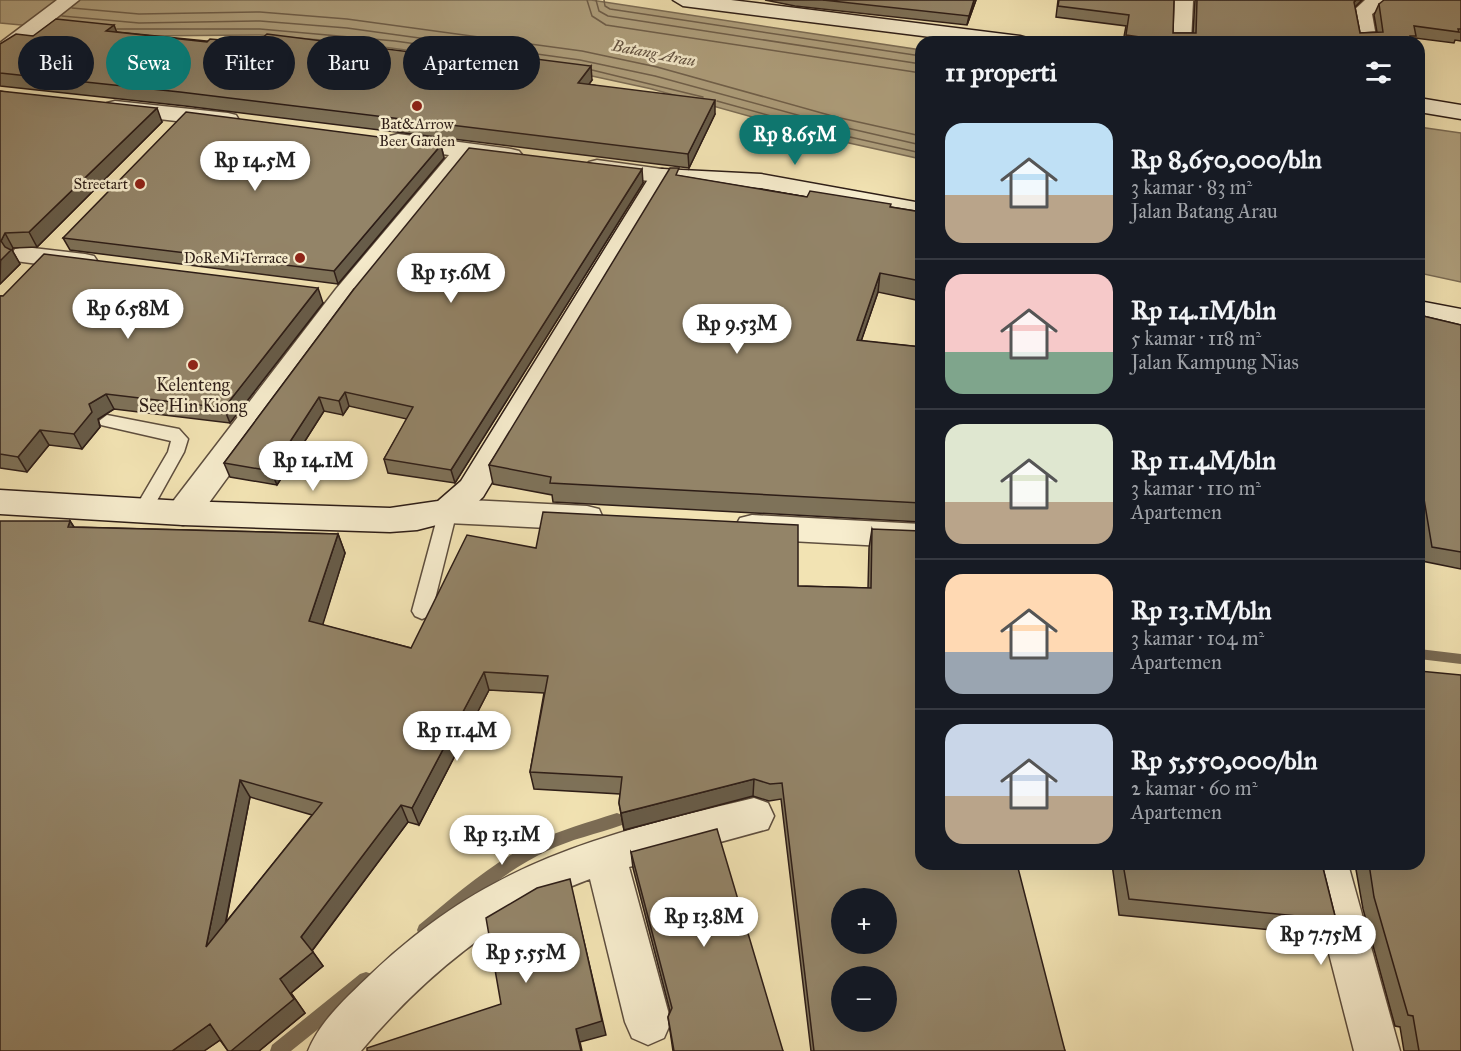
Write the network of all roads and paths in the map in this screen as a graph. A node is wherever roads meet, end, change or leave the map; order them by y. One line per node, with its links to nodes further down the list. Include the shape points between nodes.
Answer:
1 (69, 0): 9 (street)
2 (683, 0): 6 (street)
3 (1183, 1): 7 (street)
4 (1461, 1): 5 (street)
5 (1416, 2): 8 (street, via 1366,6 1362,12)
6 (972, 36)
7 (1181, 36)
8 (1366, 36)
9 (14, 37): 10 (street)
10 (0, 53)
11 (92, 105): 14 (street)
12 (1425, 106): 13 (street)
13 (1461, 112)
14 (184, 115): 15 (street); 17 (street)
15 (255, 124)
16 (371, 138): 18 (street)
17 (160, 140)
18 (465, 150): 19 (street); 31 (street, via 334,294)
19 (534, 159)
20 (569, 164): 21 (street)
21 (662, 176): 22 (street, via 761,181); 30 (street, via 472,489)
22 (915, 209)
23 (70, 232): 24 (street, via 30,264)
24 (115, 266)
25 (1425, 310): 26 (street)
26 (1461, 318)
27 (107, 421): 29 (lane, via 173,433 180,439)
28 (0, 502): 29 (street)
29 (143, 510): 31 (street)
30 (448, 511): 31 (street, via 390,520); 32 (street); 35 (lane)
31 (183, 513)
32 (614, 519)
33 (720, 525): 34 (street)
34 (915, 536)
35 (422, 611)
36 (753, 816): 37 (street)
37 (605, 855): 39 (street); 40 (street, via 534,883 457,932 388,988)
38 (1329, 870): 41 (street)
39 (648, 1022)
40 (330, 1051)
41 (1377, 1051)

